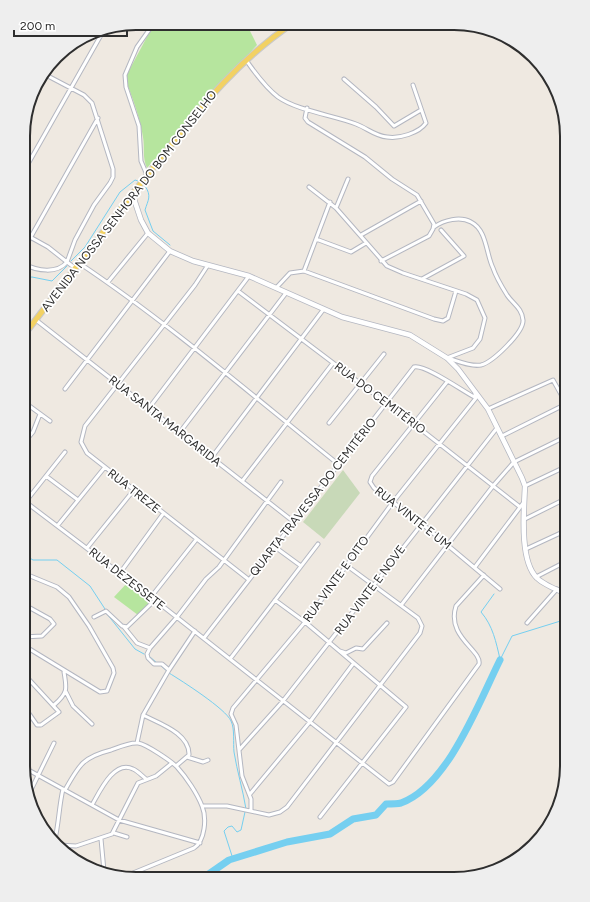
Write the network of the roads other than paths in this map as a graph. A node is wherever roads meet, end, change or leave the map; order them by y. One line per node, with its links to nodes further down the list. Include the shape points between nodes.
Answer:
1 (149, 30): 13 (street, via 137,47 124,75 139,126 141,161)
2 (285, 30): 4 (main road, AVENIDA NOSSA SENHORA DO BOM CONSELHO)
3 (100, 37): 8 (street)
4 (246, 60): 9 (street, via 259,78 279,97); 13 (main road, AVENIDA NOSSA SENHORA DO BOM CONSELHO, via 218,86)
5 (48, 76): 8 (street)
6 (344, 79): 10 (street, via 376,106 394,126)
7 (413, 85): 10 (street)
8 (72, 89): 11 (street, via 92,103); 12 (street)
9 (307, 108): 10 (street, via 389,138 406,135 424,126 426,122); 17 (street, via 305,118 310,124 365,157 417,195)
10 (421, 110)
11 (98, 118): 24 (street); 29 (street, via 113,177 75,240)
12 (30, 161)
13 (147, 175): 16 (main road, AVENIDA NOSSA SENHORA DO BOM CONSELHO)
14 (348, 179): 19 (street)
15 (309, 187): 18 (street)
16 (132, 193): 22 (main road); 30 (main road, AVENIDA NOSSA SENHORA DO BOM CONSELHO)
17 (420, 201): 20 (street); 23 (street)
18 (330, 202): 19 (street); 25 (street)
19 (336, 208): 23 (street)
20 (434, 226): 28 (street, via 429,236); 51 (street, via 448,220 464,219 473,222 481,232 492,268 508,296 520,309 523,320 522,327 491,361 480,365)
21 (441, 230): 36 (street, via 464,256)
22 (148, 233): 27 (main road); 37 (street)
23 (361, 235): 26 (street)
24 (30, 238): 29 (street, via 48,247)
25 (316, 239): 26 (street, via 351,252); 34 (street)
26 (366, 243): 28 (street)
27 (170, 251): 31 (main road); 42 (street)
28 (381, 260): 36 (street, via 396,270)
29 (67, 262): 32 (street, via 48,270); 33 (street)
30 (79, 263): 33 (main road, AVENIDA NOSSA SENHORA DO BOM CONSELHO); 37 (street)
31 (208, 265): 35 (main road); 46 (street, RUA TREZE)
32 (30, 267)
33 (75, 268): 45 (main road, AVENIDA NOSSA SENHORA DO BOM CONSELHO)
34 (304, 270): 38 (street, via 290,273); 40 (street, via 443,321 448,318)
35 (249, 276): 38 (main road); 39 (street)
36 (422, 279): 40 (street)
37 (108, 282): 42 (street)
38 (276, 288): 41 (main road)
39 (238, 291): 44 (street, RUA DO CEMITÉRIO); 49 (street)
40 (456, 291): 51 (street, via 477,300 485,318 482,334 476,345)
41 (286, 293): 43 (main road); 44 (street)
42 (132, 301): 46 (street); 52 (street)
43 (323, 310): 48 (street); 51 (main road, via 410,335)
44 (270, 314): 48 (street, RUA DO CEMITÉRIO); 54 (street)
45 (36, 320): 47 (main road, AVENIDA NOSSA SENHORA DO BOM CONSELHO); 52 (street, RUA SANTA MARGARIDA)
46 (164, 324): 49 (street); 57 (street, RUA TREZE)
47 (30, 327)
48 (302, 338): 53 (street, RUA DO CEMITÉRIO); 61 (street)
49 (195, 348): 54 (street); 65 (street)
50 (384, 354): 56 (street)
51 (447, 358): 59 (main road)
52 (87, 360): 57 (street, RUA SANTA MARGARIDA); 58 (street)
53 (333, 362): 56 (street, RUA DO CEMITÉRIO); 70 (street)
54 (226, 372): 61 (street); 74 (street)
55 (447, 382): 62 (street); 63 (street, QUARTA TRAVESSA DO CEMITÉRIO, via 427,369 417,366); 72 (street, RUA VINTE E UM)
56 (359, 383): 63 (street, RUA DO CEMITÉRIO); 71 (street)
57 (119, 384): 65 (street, RUA SANTA MARGARIDA); 84 (street, RUA TREZE, via 88,421 82,436 84,450)
58 (65, 389)
59 (475, 392): 62 (street); 67 (main road)
60 (560, 392): 67 (street, via 552,380)
61 (257, 397): 70 (street); 80 (street)
62 (476, 398): 78 (street, RUA VINTE E OITO)
63 (386, 402): 72 (street, RUA DO CEMITÉRIO); 82 (street, QUARTA TRAVESSA DO CEMITÉRIO)
64 (30, 406): 68 (street)
65 (149, 408): 74 (street, RUA SANTA MARGARIDA)
66 (560, 408): 76 (street)
67 (488, 409): 73 (main road)
68 (40, 414): 69 (street); 75 (street)
69 (50, 421)
70 (287, 423): 82 (street); 87 (street)
71 (329, 423)
72 (414, 424): 78 (street, RUA DO CEMITÉRIO); 96 (street, RUA VINTE E UM, via 370,480 374,488)
73 (497, 428): 76 (main road); 83 (street, RUA VINTE E NOVE)
74 (180, 432): 80 (street, RUA SANTA MARGARIDA)
75 (30, 436)
76 (502, 436): 81 (main road)
77 (560, 439): 81 (street)
78 (440, 444): 83 (street, RUA DO CEMITÉRIO); 96 (street, RUA VINTE E OITO)
79 (65, 452): 86 (street)
80 (212, 457): 87 (street, RUA SANTA MARGARIDA)
81 (514, 462): 89 (street); 90 (main road)
82 (338, 464): 102 (street, QUARTA TRAVESSA DO CEMITÉRIO)
83 (467, 466): 89 (street, RUA DO CEMITÉRIO); 103 (street, RUA VINTE E NOVE)
84 (105, 467): 91 (street, RUA TREZE); 93 (street)
85 (560, 469): 90 (street)
86 (46, 476): 92 (street); 93 (street)
87 (243, 480): 94 (street, RUA SANTA MARGARIDA)
88 (281, 482): 94 (street)
89 (493, 486): 99 (street, RUA DO CEMITÉRIO); 108 (street)
90 (525, 486): 95 (main road)
91 (133, 491): 100 (street, RUA TREZE); 110 (street)
92 (30, 495)
93 (78, 500): 104 (street)
94 (268, 500): 102 (street, RUA SANTA MARGARIDA); 112 (street)
95 (525, 501): 99 (street); 101 (main road)
96 (393, 502): 103 (street, RUA VINTE E UM); 113 (street, RUA VINTE E OITO)
97 (560, 502): 101 (street)
98 (30, 505): 104 (street, RUA DEZESSETE)
99 (520, 507): 116 (street)
100 (163, 514): 106 (street, RUA TREZE); 117 (street)
101 (525, 519): 111 (main road)
102 (294, 522): 109 (street, QUARTA TRAVESSA DO CEMITÉRIO)
103 (421, 523): 108 (street, RUA VINTE E UM); 122 (street, RUA VINTE E NOVE)
104 (58, 525): 110 (street, RUA DEZESSETE)
105 (560, 533): 111 (street)
106 (196, 540): 112 (street, RUA TREZE); 126 (street)
107 (318, 544): 115 (street)
108 (448, 545): 116 (street, RUA VINTE E UM); 129 (street)
109 (275, 547): 115 (street); 121 (street, QUARTA TRAVESSA DO CEMITÉRIO)
110 (87, 548): 117 (street, RUA DEZESSETE)
111 (526, 549): 120 (main road)
112 (224, 560): 121 (street, RUA TREZE); 132 (street)
113 (346, 565): 122 (street); 133 (street, RUA VINTE E OITO)
114 (560, 565): 120 (street)
115 (301, 566): 128 (street)
116 (475, 567): 118 (street, RUA VINTE E UM)
117 (120, 573): 126 (street, RUA DEZESSETE)
118 (484, 575): 123 (street, RUA VINTE E UM); 165 (street, RUA DEZESSETE, via 456,606 455,612 460,635 478,656 479,664 393,782 388,784)
119 (30, 576): 147 (street, via 57,587 69,597 108,657 114,673 107,691 102,693)
120 (536, 577): 124 (main road)
121 (248, 579): 139 (street, QUARTA TRAVESSA DO CEMITÉRIO)
122 (374, 584): 129 (street); 140 (street, RUA VINTE E NOVE)
123 (500, 589)
124 (557, 589): 125 (main road); 135 (street)
125 (560, 590)
126 (151, 597): 127 (street, RUA DEZESSETE)
127 (155, 600): 132 (street, RUA DEZESSETE); 136 (street, via 130,625)
128 (275, 600): 133 (street); 144 (street)
129 (402, 604): 150 (street, via 418,618 422,628)
130 (30, 608): 138 (street, via 54,624 42,636)
131 (94, 617): 136 (street, via 105,611)
132 (177, 617): 137 (street, RUA DEZESSETE); 141 (street)
133 (304, 622): 140 (street); 149 (street, RUA VINTE E OITO)
134 (387, 623): 142 (street, via 363,649 356,648 346,653)
135 (527, 623)
136 (124, 627): 141 (street, via 137,643)
137 (195, 631): 139 (street, RUA DEZESSETE); 146 (street)
138 (30, 637)
139 (204, 638): 144 (street, RUA DEZESSETE)
140 (330, 643): 142 (street); 152 (street, RUA VINTE E NOVE)
141 (150, 648): 146 (street, via 148,658 154,664 162,664)
142 (337, 649): 145 (street)
143 (30, 650): 147 (street)
144 (230, 659): 149 (street, RUA DEZESSETE)
145 (353, 664): 150 (street); 156 (street)
146 (169, 670): 154 (street)
147 (64, 672): 151 (street)
148 (30, 679): 153 (street)
149 (256, 680): 152 (street, RUA DEZESSETE); 161 (street, RUA VINTE E OITO, via 231,712)
150 (381, 686): 160 (street); 165 (street, via 404,704 405,708)
151 (66, 692): 153 (street); 157 (street, via 73,706)
152 (283, 701): 156 (street, RUA DEZESSETE); 161 (street, RUA VINTE E NOVE)
153 (54, 705): 155 (street, via 58,714 41,725 36,725)
154 (143, 715): 159 (street); 162 (street, via 178,734 189,750)
155 (31, 717)
156 (309, 722): 160 (street, RUA DEZESSETE); 172 (street)
157 (92, 724)
158 (54, 743): 168 (street)
159 (137, 743): 164 (street); 171 (street, via 90,756 77,768)
160 (336, 743): 165 (street, RUA DEZESSETE); 175 (street, via 287,807 274,815)
161 (240, 750): 172 (street, via 242,776)
162 (186, 757): 163 (street, via 203,762); 166 (street)
163 (208, 760)
164 (172, 763): 166 (street); 169 (street, via 156,776)
165 (363, 764): 176 (street)
166 (176, 766): 174 (street)
167 (30, 771): 168 (street)
168 (39, 776): 170 (street); 171 (street)
169 (146, 779): 173 (street, via 133,769 117,771 106,779); 177 (street, via 138,783)
170 (32, 787)
171 (64, 789): 173 (street); 179 (street, via 59,804)
172 (250, 794): 175 (street)
173 (92, 805): 177 (street)
174 (202, 806): 175 (street, via 219,805); 182 (street, via 204,829)
175 (249, 811)
176 (320, 817)
177 (119, 820): 178 (street); 182 (street)
178 (114, 833): 180 (street); 181 (street)
179 (56, 835)
180 (127, 837)
181 (101, 838): 183 (street); 184 (street)
182 (200, 843): 185 (street, via 194,848)
183 (68, 847)
184 (104, 866)
185 (136, 872)

